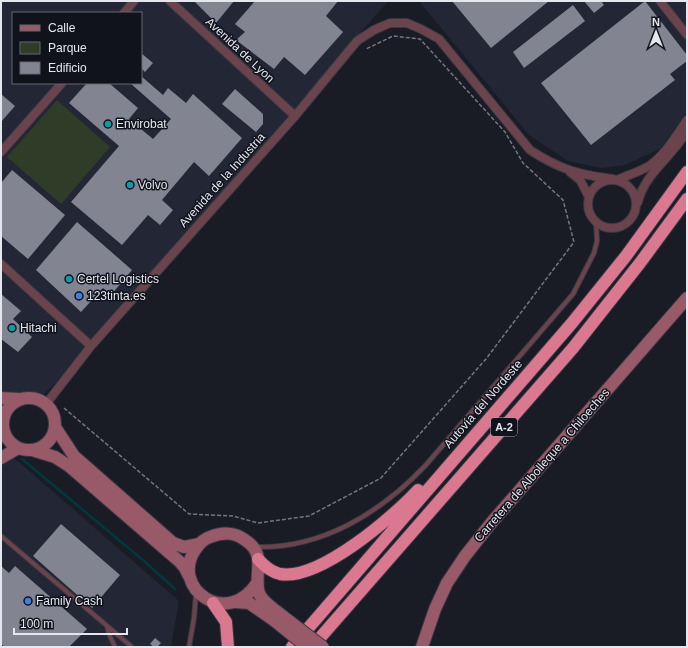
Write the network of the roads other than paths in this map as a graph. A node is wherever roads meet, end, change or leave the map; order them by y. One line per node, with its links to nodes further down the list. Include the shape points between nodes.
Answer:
1 (134, 1): 4 (street)
2 (170, 1): 7 (street, Avenida de Lyon)
3 (660, 1): 5 (street)
4 (125, 12)
5 (687, 35)
6 (61, 84): 10 (street)
7 (295, 116): 11 (street, Avenida de la Industria, via 357,41 390,23 407,23 422,28 439,39 530,150); 21 (street, Avenida de la Industria)
8 (687, 120): 13 (street, via 657,159 641,170)
9 (687, 131): 16 (street, via 673,152 646,182)
10 (1, 152)
11 (569, 171): 13 (street); 14 (street, via 580,180)
12 (687, 172): 20 (highway, Autovía del Nordeste / A-2, via 626,256)
13 (615, 180): 14 (street, via 598,184); 16 (street, via 630,187)
14 (589, 197): 17 (street, via 589,210)
15 (687, 199): 47 (highway, A-2, via 573,348)
16 (636, 208): 17 (street, via 633,216 620,227 612,228)
17 (596, 222): 32 (lane, via 597,241 594,253 573,294 425,466 403,488 370,513 332,532 290,544)
18 (1, 264): 21 (street)
19 (687, 298): 49 (main road, Carretera de Albolleque a Chiloeches, via 465,556 440,596)
20 (572, 323): 33 (highway, via 518,374 413,495 372,532 328,560 295,574 272,572); 45 (highway, Autovía del Nordeste / A-2)
21 (91, 346): 24 (street, Avenida de la Industria)
22 (1, 398): 23 (main road)
23 (20, 399): 24 (main road, via 29,398); 26 (main road, via 7,410 3,419)
24 (46, 404): 25 (main road, via 53,414)
25 (55, 427): 28 (main road, via 45,445); 31 (main road, via 74,456 173,543 184,547)
26 (3, 434): 27 (main road)
27 (18, 448): 28 (main road); 29 (main road)
28 (32, 450): 34 (main road, via 55,457 69,466 180,562)
29 (1, 458)
30 (1, 536): 40 (lane)
31 (199, 544): 32 (main road, via 216,534 226,533 236,535); 34 (main road, via 190,560)
32 (253, 547): 33 (main road)
33 (258, 559): 35 (main road)
34 (190, 579): 36 (main road)
35 (257, 583): 37 (main road, via 252,591); 39 (main road, via 259,593)
36 (196, 590): 38 (main road); 43 (lane)
37 (235, 602): 38 (main road); 39 (main road, via 250,603)
38 (213, 603): 44 (highway, via 226,622)
39 (277, 617): 46 (main road, bridge); 48 (main road, bridge)
40 (107, 626): 41 (lane); 42 (lane)
41 (116, 647)
42 (132, 647)
43 (189, 647)
44 (228, 647)
45 (292, 647)
46 (307, 647)
47 (312, 647)
48 (323, 647)
49 (422, 647)

